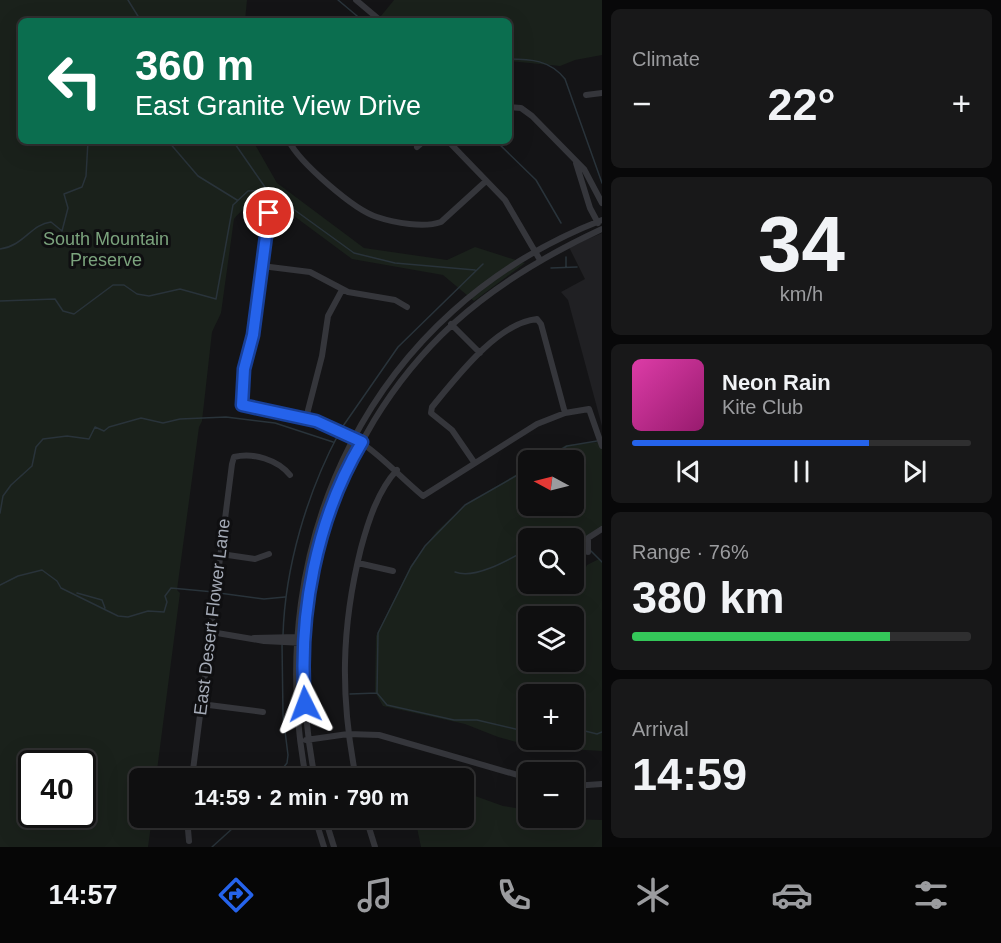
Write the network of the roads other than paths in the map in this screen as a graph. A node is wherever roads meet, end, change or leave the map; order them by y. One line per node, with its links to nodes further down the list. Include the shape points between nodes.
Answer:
1 (356, 0): 2 (street)
2 (377, 18)
3 (602, 93): 4 (street)
4 (586, 95)
5 (512, 107): 10 (street, via 522,106)
6 (291, 144): 11 (street, via 304,164 366,212 389,220 432,225 450,215)
7 (420, 144): 9 (street)
8 (451, 144): 11 (street)
9 (417, 147)
10 (576, 163): 12 (street, via 584,169); 14 (street)
11 (486, 181): 15 (street, via 515,213)
12 (602, 203)
13 (269, 213): 17 (street)
14 (601, 224): 15 (street); 16 (street)
15 (534, 252): 16 (street); 20 (street)
16 (540, 260): 21 (street)
17 (262, 266): 18 (street, via 310,272); 24 (street, via 253,335 244,369 242,405)
18 (342, 290): 19 (street, via 395,300); 24 (street, via 328,316)
19 (407, 308)
20 (446, 318): 21 (street); 25 (street, via 395,374)
21 (452, 325): 22 (street); 26 (street, via 404,378)
22 (480, 353): 23 (street, via 506,331 537,319); 28 (street, via 432,407 431,413 452,430)
23 (565, 413): 27 (street, via 589,409); 28 (street, via 537,424)
24 (306, 418): 25 (street)
25 (355, 437): 26 (street); 31 (street)
26 (362, 442): 29 (street); 32 (street)
27 (602, 446)
28 (474, 462): 29 (street, via 423,496)
29 (398, 470): 37 (street, via 387,481 370,520)
30 (290, 475): 36 (street, East Desert Flower Lane, via 271,460 234,457)
31 (317, 524): 32 (street); 40 (street, via 301,592)
32 (326, 528): 41 (street, via 310,592)
33 (602, 529): 34 (street, via 588,538)
34 (588, 552)
35 (269, 554): 36 (street, via 255,559)
36 (221, 555): 39 (street, East Desert Flower Lane)
37 (358, 563): 38 (street); 44 (street, via 345,638)
38 (393, 571)
39 (211, 632): 40 (street); 42 (street, East Desert Flower Lane)
40 (296, 640): 41 (street); 46 (street)
41 (304, 640): 45 (street)
42 (201, 705): 43 (street); 47 (street, East Desert Flower Lane)
43 (262, 712)
44 (348, 734): 45 (street); 50 (street); 51 (street, via 379,735)
45 (309, 740): 46 (street); 49 (street)
46 (299, 741): 48 (street)
47 (193, 768)
48 (304, 768)
49 (313, 768)
50 (354, 768)
51 (518, 775)
52 (602, 784): 53 (street)
53 (584, 785)
54 (188, 828): 58 (street)
55 (318, 828): 59 (street)
56 (328, 828): 60 (street)
57 (370, 828): 61 (street)
58 (189, 841)
59 (324, 847)
60 (334, 847)
61 (375, 847)

